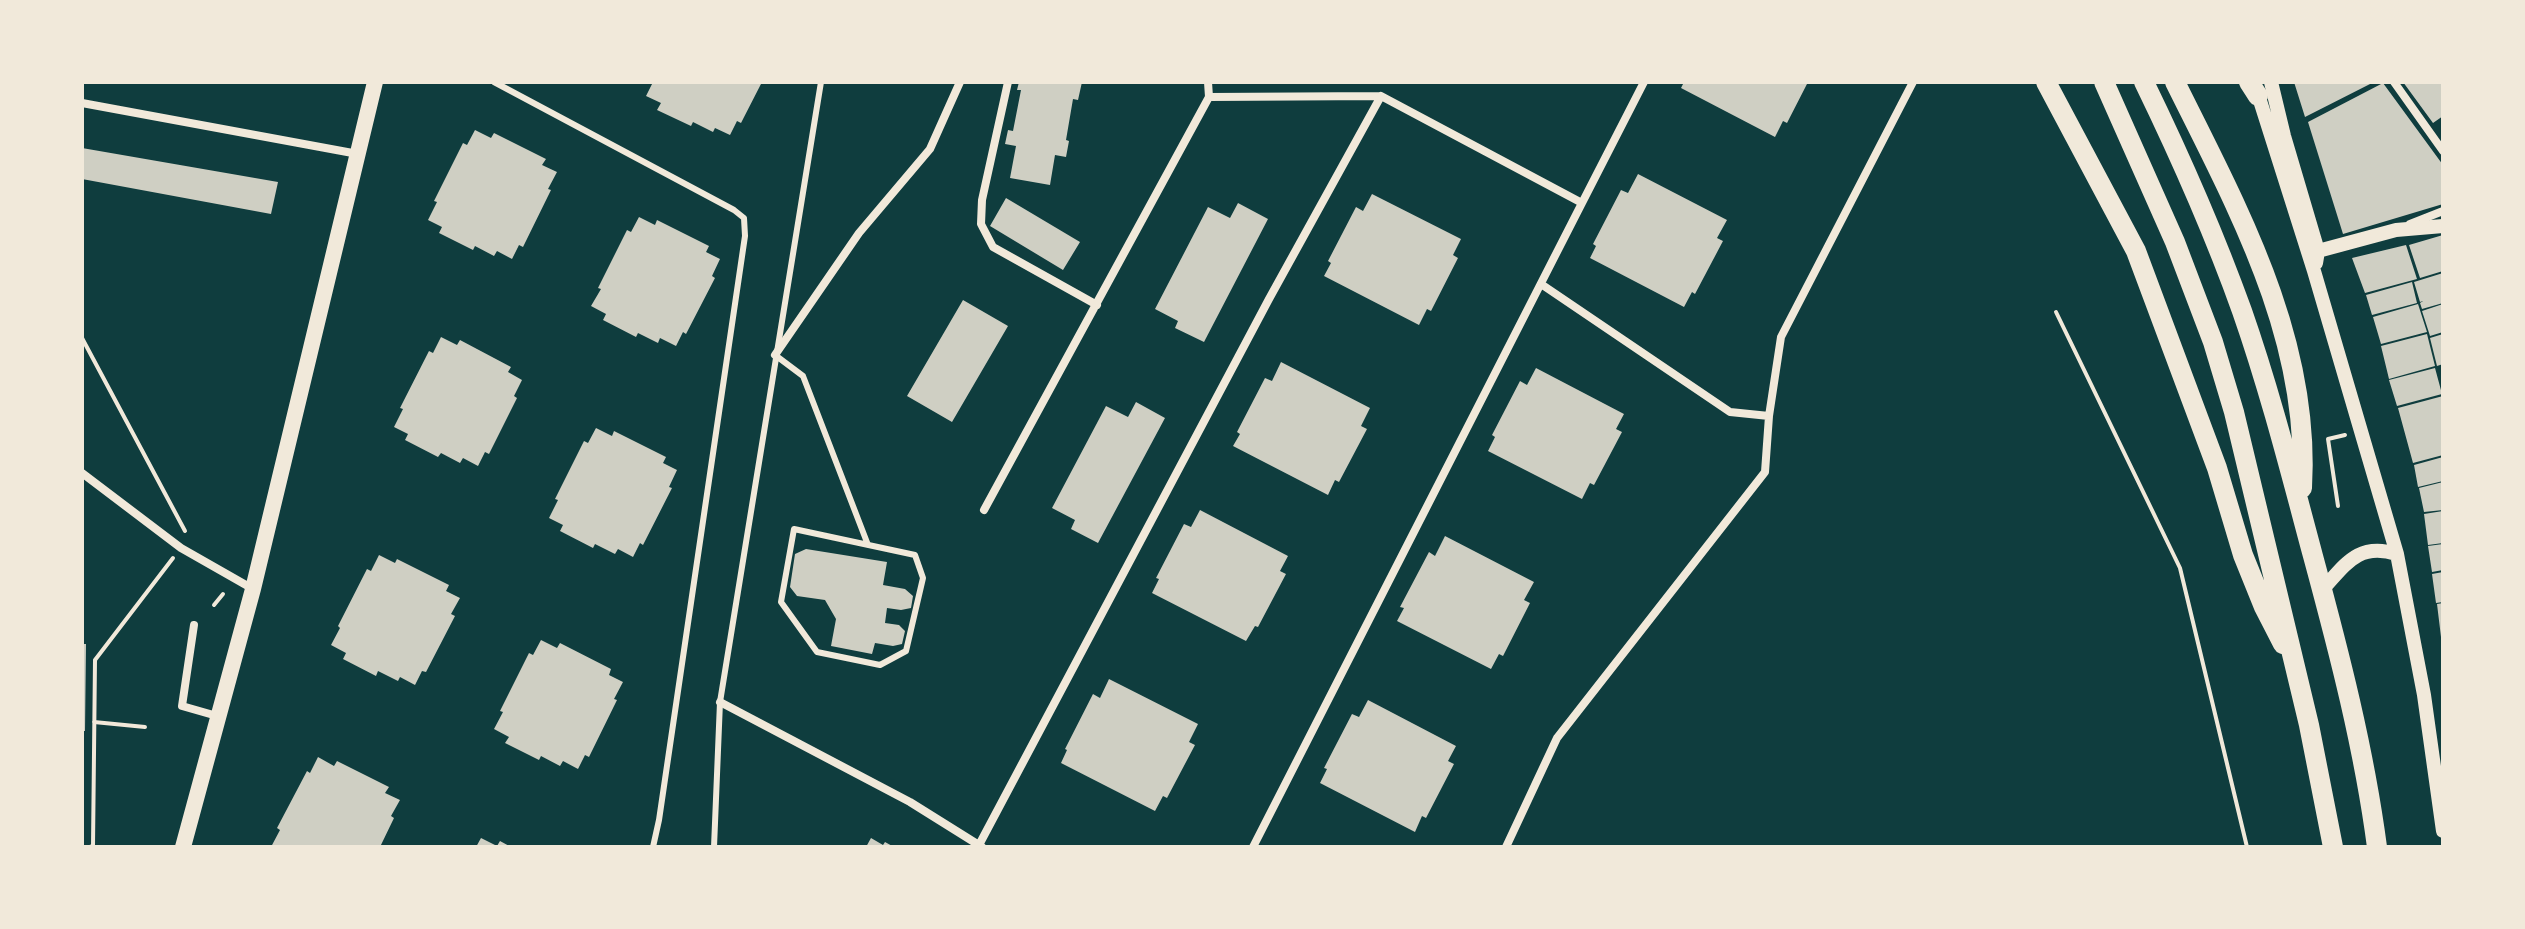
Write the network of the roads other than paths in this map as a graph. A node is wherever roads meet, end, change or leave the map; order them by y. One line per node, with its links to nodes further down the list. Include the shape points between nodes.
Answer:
1 (375, 82): 19 (main road)
2 (494, 82): 44 (lane, via 744,218)
3 (821, 82): 28 (lane)
4 (960, 82): 28 (street, via 930,149 859,233)
5 (1008, 82): 27 (street, via 981,224 993,247)
6 (1208, 82): 16 (street)
7 (1644, 82): 20 (street)
8 (1913, 82): 29 (street, via 1781,337)
9 (2046, 82): 38 (main road, via 2136,251 2217,468 2243,555)
10 (2104, 82): 38 (main road, via 2213,342)
11 (2144, 82): 32 (main road, via 2242,310)
12 (2394, 82): 18 (street)
13 (2177, 84): 32 (main road, via 2265,269 2281,316 2304,468)
14 (2258, 86): 24 (street, via 2284,136); 25 (street)
15 (1381, 96): 16 (street); 20 (street); 42 (street)
16 (1209, 97): 27 (street)
17 (82, 103): 19 (street)
18 (2443, 151)
19 (358, 154): 35 (main road)
20 (1582, 203): 26 (street)
21 (2443, 211): 23 (street)
22 (2443, 226): 23 (street)
23 (2396, 230): 24 (street)
24 (2318, 251): 25 (street)
25 (2314, 271): 34 (street)
26 (1541, 284): 29 (street, via 1730,412); 46 (street)
27 (1097, 305): 31 (street)
28 (775, 355): 33 (lane, via 803,376); 39 (lane)
29 (1769, 416): 47 (street, via 1765,472 1557,738)
30 (82, 473): 35 (street, via 181,548)
31 (984, 510)
32 (2301, 512): 36 (main road)
33 (868, 545): 33 (lane, via 915,555 923,578 906,651 880,665 817,652 781,602 794,529)
34 (2397, 554): 36 (street, via 2364,551); 41 (street)
35 (253, 589): 40 (main road)
36 (2322, 590): 49 (main road, via 2355,724)
37 (194, 625): 40 (street, via 182,706)
38 (2297, 670): 48 (main road)
39 (720, 702): 42 (street, via 910,802); 45 (lane)
40 (217, 716): 43 (main road)
41 (2443, 831)
42 (980, 846)
43 (183, 847)
44 (653, 847)
45 (714, 847)
46 (1253, 847)
47 (1506, 847)
48 (2333, 847)
49 (2377, 847)

